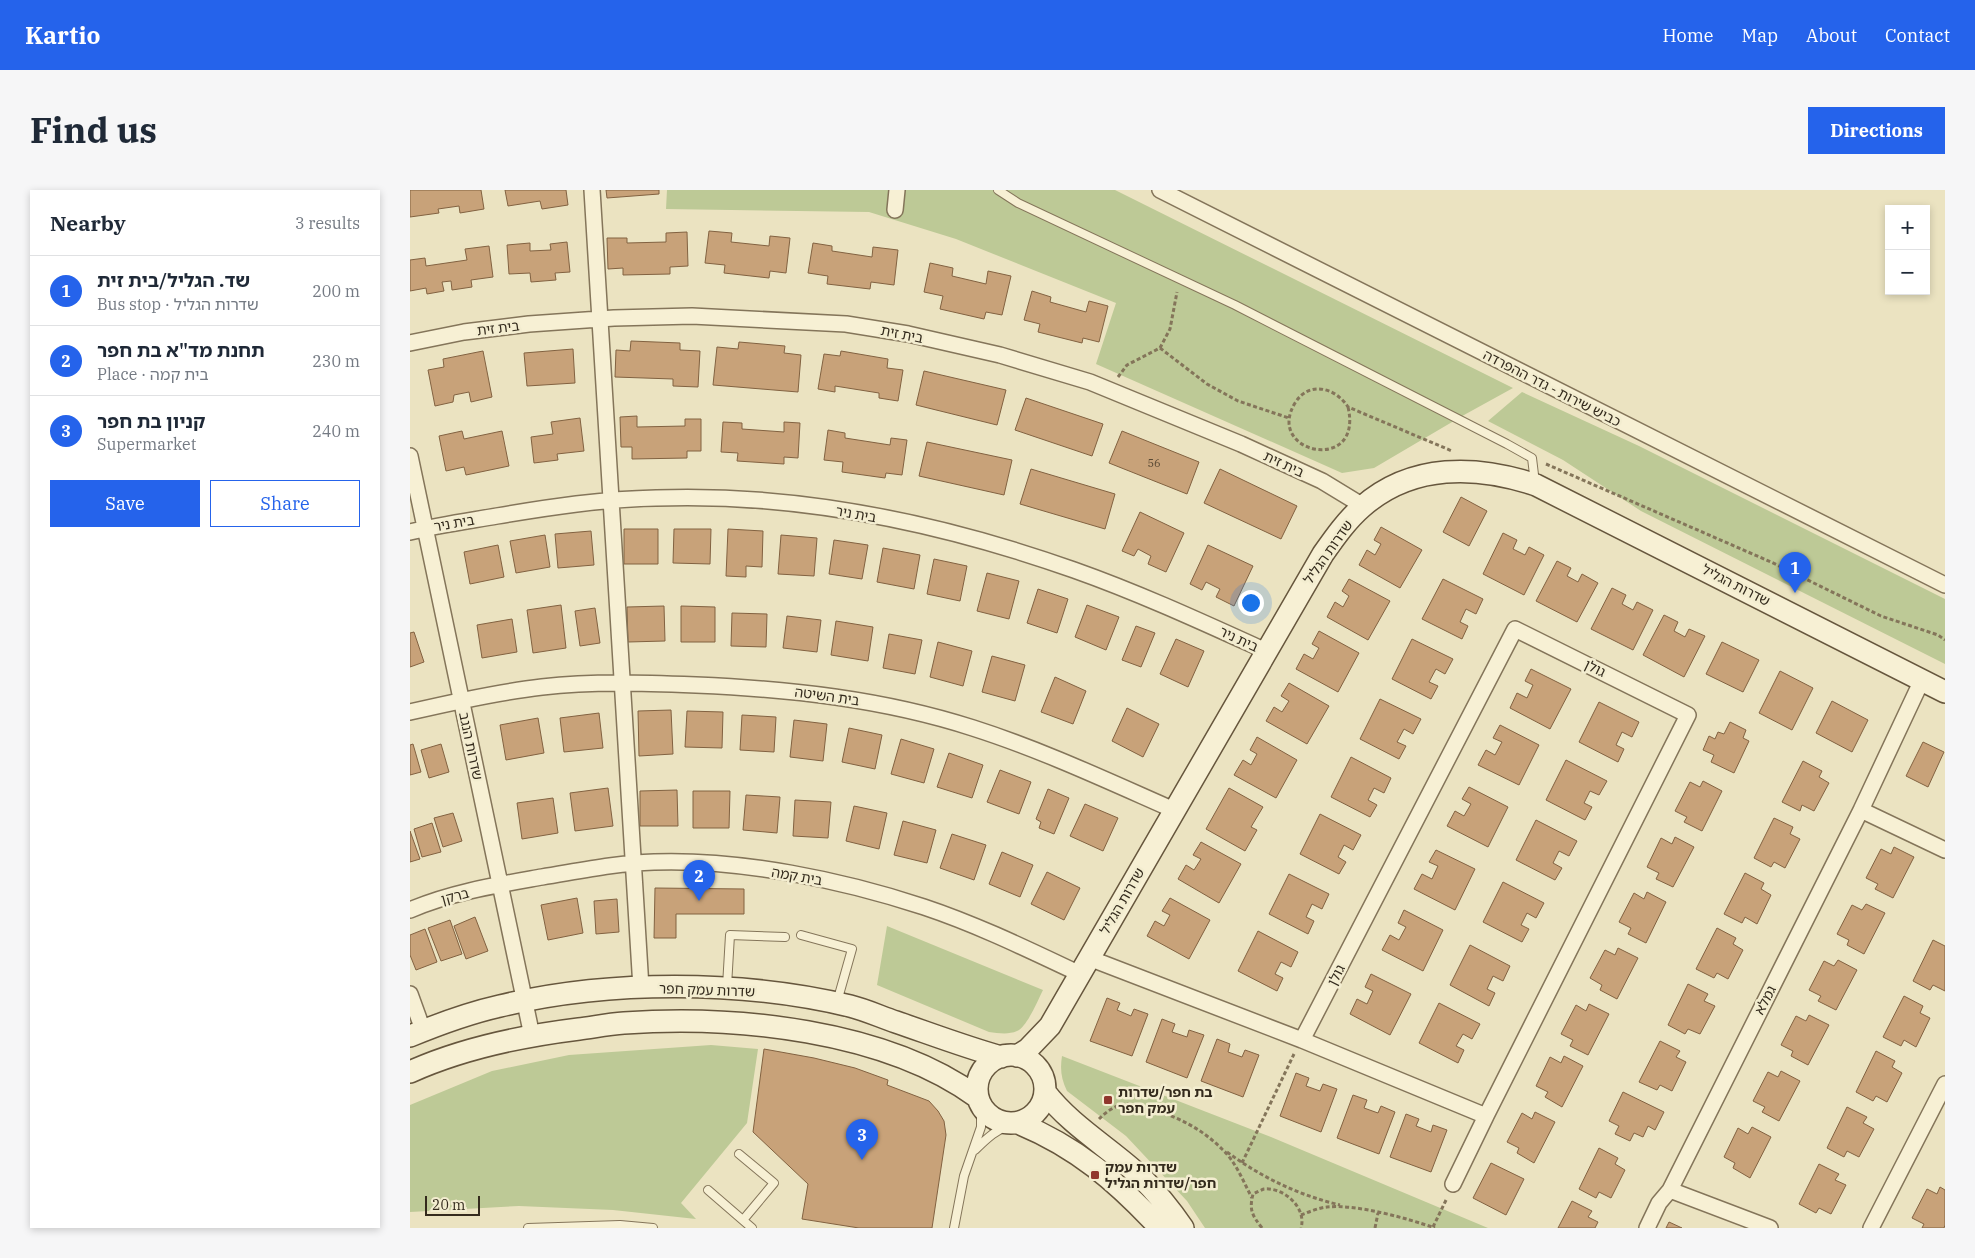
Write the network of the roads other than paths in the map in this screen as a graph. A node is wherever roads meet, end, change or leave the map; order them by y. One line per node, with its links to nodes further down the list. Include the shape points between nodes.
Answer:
1 (592, 190): 6 (street)
2 (897, 190): 5 (street)
3 (998, 190): 9 (lane, via 1253,314 1532,458)
4 (1160, 190): 14 (street, כביש שירות - גדר ההפרדה)
5 (895, 210)
6 (600, 319): 7 (street, בית זית, via 501,327); 10 (street); 11 (street, בית זית, via 692,316 846,324 1000,355 1109,389 1322,481)
7 (410, 343)
8 (410, 456): 12 (street, שדרות הנגב)
9 (1536, 485): 11 (street, שדרות הגליל, via 1509,476 1473,470 1442,471 1398,485); 16 (street, שדרות הגליל)
10 (611, 501): 12 (street, בית ניר); 15 (street, בית ניר, via 655,498 794,504 925,527 1073,570 1174,609); 17 (street)
11 (1363, 506): 15 (street, שדרות הגליל, via 1324,554)
12 (425, 528): 13 (street, בית ניר); 19 (street, שדרות הנגב)
13 (410, 532)
14 (1945, 585)
15 (1266, 651): 21 (street, שדרות הגליל)
16 (1922, 680): 18 (street, שדרות הגליל); 22 (street, גמלא)
17 (622, 683): 19 (street, בית השיטה, via 542,687); 21 (street, בית השיטה, via 784,690 910,711 1020,744); 24 (street)
18 (1945, 692)
19 (461, 700): 20 (street, בית השיטה); 25 (street, שדרות הנגב)
20 (410, 712)
21 (1174, 810): 29 (street, שדרות הגליל)
22 (1860, 810): 23 (street); 51 (street, גמלא)
23 (1945, 850)
24 (634, 864): 25 (street, בית קמה); 29 (street, בית קמה, via 705,863 797,875 854,887 924,907); 30 (street)
25 (500, 884): 26 (street, ברקן, via 455,894); 33 (street, שדרות הנגב)
26 (410, 910)
27 (802, 935): 34 (lane, via 852,949)
28 (785, 937): 31 (lane, via 730,935)
29 (1084, 966): 35 (street, שדרות הגליל); 38 (street)
30 (641, 988): 31 (street, שדרות עמק חפר); 33 (street, שדרות עמק חפר)
31 (726, 989): 34 (street, שדרות עמק חפר)
32 (410, 994): 36 (street)
33 (524, 1000): 36 (street, שדרות עמק חפר); 37 (street, שדרות הנגב)
34 (836, 1003): 39 (street, שדרות עמק חפר, via 966,1047)
35 (1050, 1026): 39 (street, שדרות הגליל, via 1028,1049); 40 (street, שדרות הגליל)
36 (417, 1033)
37 (532, 1036): 41 (street, via 502,1042); 44 (street, via 622,1023 727,1022 774,1028 832,1038 907,1058 946,1076)
38 (1302, 1040): 45 (street); 45 (street, גולן, via 1515,629 1688,714)
39 (1009, 1056): 40 (street, via 1032,1062); 44 (street, via 990,1062 984,1069 979,1077)
40 (1040, 1071): 43 (street)
41 (410, 1072)
42 (1945, 1084): 61 (street)
43 (1045, 1092): 46 (street, via 1037,1112); 58 (street, via 1060,1109 1140,1176)
44 (979, 1102): 46 (street, via 987,1115); 47 (lane, via 981,1126)
45 (1486, 1116): 49 (street, גולן)
46 (1016, 1123): 47 (lane, via 1000,1128); 57 (street, via 1045,1134 1089,1161)
47 (974, 1152): 56 (lane, via 964,1176)
48 (739, 1154): 52 (lane, via 774,1183)
49 (1453, 1184)
50 (708, 1190): 52 (lane)
51 (1670, 1190): 59 (street, גמלא, via 1659,1203); 60 (street)
52 (743, 1220): 55 (lane)
53 (528, 1228): 54 (lane, via 620,1225)
54 (653, 1228)
55 (752, 1228)
56 (954, 1228)
57 (1160, 1228)
58 (1183, 1228)
59 (1647, 1228)
60 (1770, 1228)
61 (1871, 1228)

